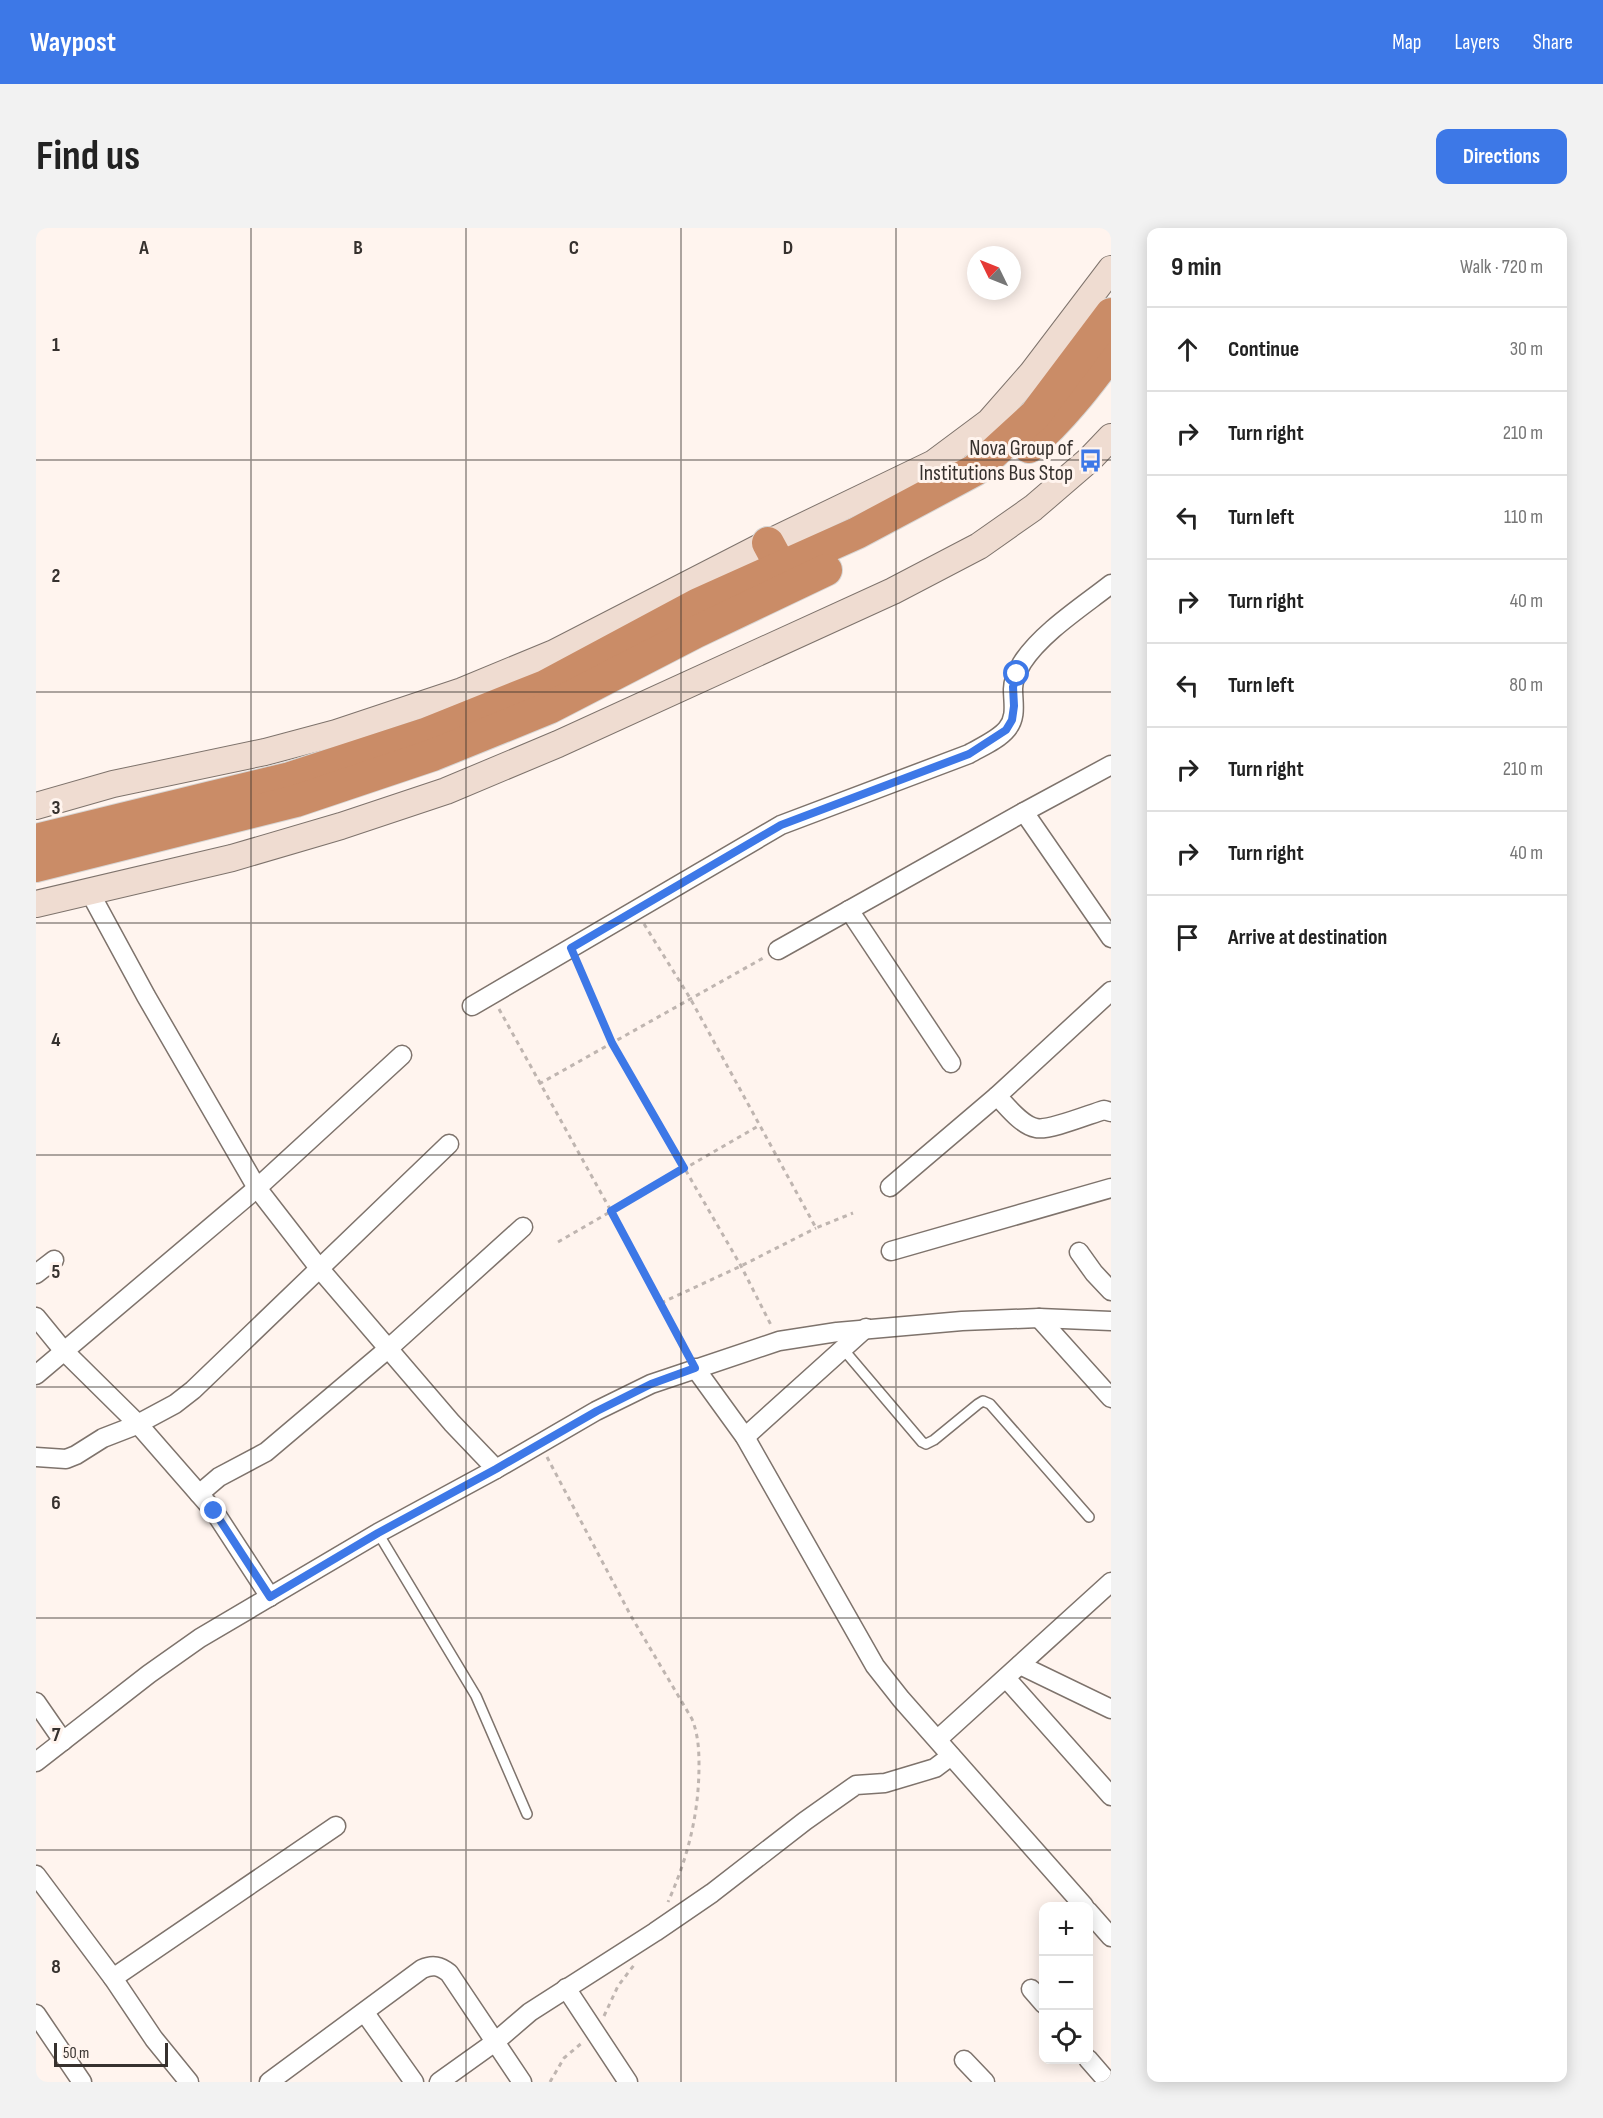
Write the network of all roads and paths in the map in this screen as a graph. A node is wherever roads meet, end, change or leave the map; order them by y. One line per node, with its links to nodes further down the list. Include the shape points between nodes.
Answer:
1 (1111, 269): 5 (street, via 1032,373 988,422 934,463)
2 (1111, 314): 5 (highway, via 1035,415 975,470 857,533)
3 (1111, 353): 11 (highway, via 1054,425 994,478 912,529 696,632 549,708 433,755 296,801)
4 (1111, 437): 12 (street, via 1033,508 979,546 893,591 558,744 446,790 341,825 232,858)
5 (774, 555): 8 (street, via 462,691 336,733 113,784); 10 (highway, via 698,604 545,686 424,734 290,778)
6 (1111, 584): 14 (street, via 1059,625 1022,663 1013,687 1012,720 993,740 969,754 781,825)
7 (1111, 765): 9 (street)
8 (36, 806)
9 (1023, 812): 15 (street); 16 (street)
10 (36, 840)
11 (36, 866)
12 (92, 890): 13 (street); 33 (street, via 146,996)
13 (36, 904)
14 (635, 910): 17 (street); 21 (path)
15 (849, 910): 18 (street); 25 (street)
16 (1110, 933)
17 (571, 948): 20 (street); 23 (path)
18 (778, 950): 21 (path)
19 (1111, 991): 27 (street)
20 (491, 994): 22 (street); 26 (path)
21 (690, 998): 23 (path); 29 (path)
22 (472, 1006)
23 (612, 1043): 26 (path); 31 (path)
24 (402, 1055): 33 (street)
25 (951, 1063)
26 (539, 1084): 35 (path)
27 (997, 1096): 28 (street, via 1036,1128 1104,1110); 32 (street)
28 (1111, 1112)
29 (760, 1125): 31 (path); 38 (path)
30 (448, 1144): 44 (street)
31 (684, 1168): 35 (path); 43 (path)
32 (890, 1187)
33 (257, 1188): 44 (street); 55 (street)
34 (1111, 1188): 40 (street)
35 (611, 1211): 39 (path); 47 (path)
36 (853, 1213): 38 (path)
37 (524, 1227): 53 (street)
38 (816, 1228): 43 (path)
39 (558, 1242)
40 (891, 1251)
41 (1079, 1251): 46 (street)
42 (54, 1260): 45 (street)
43 (741, 1266): 47 (path); 52 (path)
44 (319, 1268): 53 (street); 59 (street, via 193,1390)
45 (36, 1274)
46 (1111, 1291)
47 (660, 1304): 56 (path)
48 (36, 1317): 55 (street)
49 (1039, 1318): 50 (street); 51 (street); 58 (street)
50 (1111, 1321)
51 (866, 1328): 52 (street); 54 (street)
52 (779, 1341): 56 (street)
53 (389, 1348): 63 (street); 64 (street, via 266,1452 219,1477)
54 (843, 1349): 60 (street); 65 (lane, via 926,1444 982,1401 990,1404)
55 (63, 1350): 57 (street); 59 (street)
56 (695, 1368): 60 (street); 61 (street, via 651,1384)
57 (36, 1375)
58 (1111, 1398)
59 (138, 1424): 62 (street, via 66,1459); 64 (street)
60 (745, 1437): 73 (street, via 874,1666)
61 (539, 1444): 63 (street); 83 (path, via 697,1730 696,1819 677,1883)
62 (36, 1456)
63 (496, 1469): 66 (street)
64 (200, 1494): 68 (street)
65 (1089, 1517)
66 (378, 1533): 68 (street); 78 (lane, via 476,1696)
67 (1111, 1582): 69 (street)
68 (270, 1597): 74 (street, via 200,1638)
69 (1020, 1665): 70 (street); 72 (street)
70 (1006, 1678): 73 (street); 77 (street)
71 (36, 1702): 74 (street)
72 (1111, 1709)
73 (938, 1739): 75 (street)
74 (63, 1741): 76 (street)
75 (951, 1756): 81 (street); 83 (street, via 935,1768 885,1783 856,1785)
76 (36, 1762)
77 (1111, 1796)
78 (527, 1814)
79 (336, 1826): 86 (street)
80 (36, 1875): 86 (street)
81 (1080, 1902)
82 (1093, 1916): 84 (street)
83 (655, 1932): 87 (street)
84 (1111, 1937)
85 (637, 1960): 92 (path)
86 (113, 1978): 98 (street)
87 (566, 1988): 92 (street); 93 (street)
88 (1031, 1989): 89 (street)
89 (1039, 1998)
90 (365, 2013): 93 (street, via 434,1965 449,1972); 96 (street); 100 (street)
91 (36, 2014): 97 (street)
92 (593, 2032): 103 (path, via 564,2058); 104 (street)
93 (495, 2042): 101 (street); 102 (street)
94 (964, 2060): 105 (street)
95 (1093, 2064): 106 (street)
96 (292, 2076): 99 (street)
97 (82, 2082)
98 (189, 2082)
99 (268, 2082)
100 (414, 2082)
101 (439, 2082)
102 (522, 2082)
103 (550, 2082)
104 (628, 2082)
105 (985, 2082)
106 (1108, 2082)

